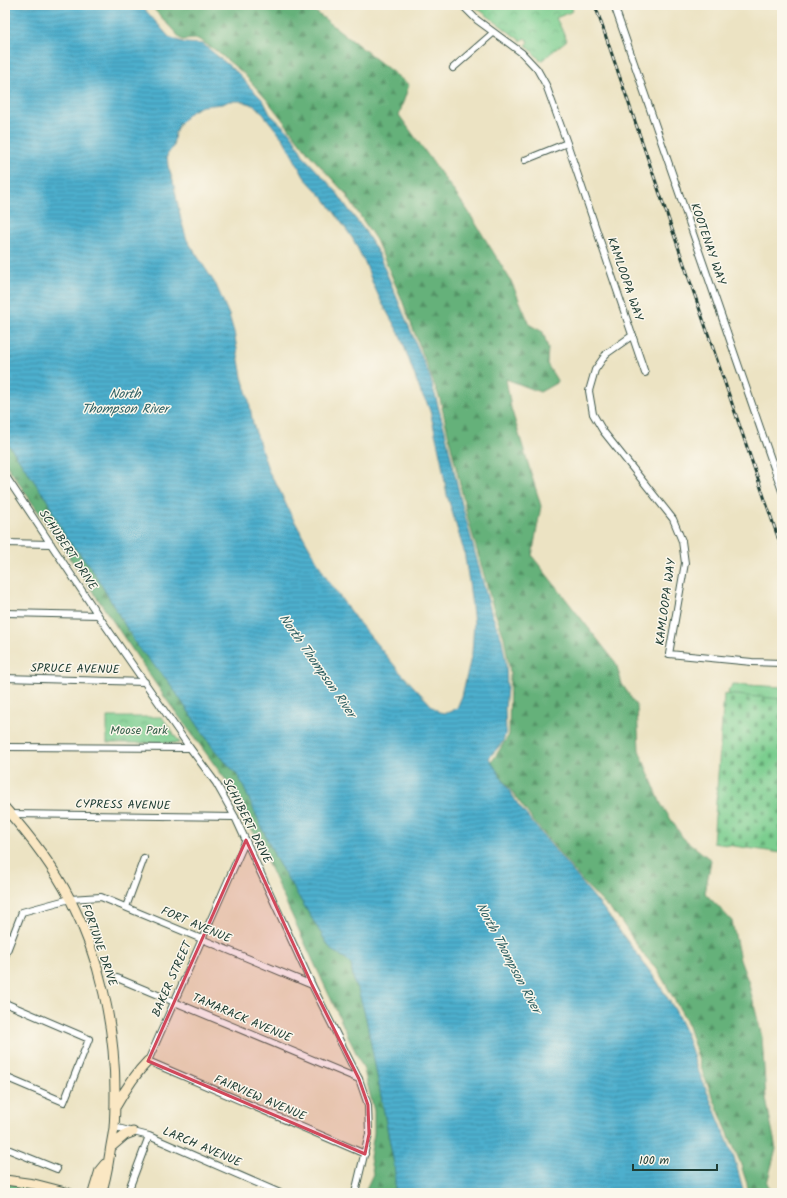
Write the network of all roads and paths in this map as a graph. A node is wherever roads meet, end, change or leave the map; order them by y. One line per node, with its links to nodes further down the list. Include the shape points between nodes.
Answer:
1 (462, 5): 3 (street, KAMLOOPA WAY)
2 (614, 5): 10 (street, KOOTENAY WAY)
3 (493, 33): 4 (street); 5 (street, KAMLOOPA WAY, via 515,48 536,69 546,85)
4 (453, 68)
5 (567, 143): 6 (street); 7 (street, KAMLOOPA WAY)
6 (525, 160)
7 (632, 335): 8 (street); 15 (street, KAMLOOPA WAY, via 606,354 595,370 589,391 593,414 603,431 673,519 682,541 685,563 670,654)
8 (645, 373)
9 (5, 476): 12 (street, SCHUBERT DRIVE)
10 (782, 491)
11 (5, 543): 12 (street)
12 (51, 544): 14 (street, SCHUBERT DRIVE)
13 (5, 613): 14 (street)
14 (98, 615): 17 (street, SCHUBERT DRIVE)
15 (782, 663)
16 (5, 678): 17 (street, SPRUCE AVENUE)
17 (145, 682): 19 (street, SCHUBERT DRIVE)
18 (5, 747): 19 (street)
19 (190, 748): 21 (street, SCHUBERT DRIVE, via 216,783)
20 (8, 811): 21 (street, CYPRESS AVENUE); 24 (main road, FORTUNE DRIVE, via 44,856)
21 (236, 817): 22 (street, SCHUBERT DRIVE)
22 (246, 840): 27 (street, BAKER STREET); 31 (street, SCHUBERT DRIVE)
23 (144, 858): 25 (street)
24 (70, 899): 25 (street, FORT AVENUE, via 101,897); 28 (street, FORT AVENUE, via 22,912); 37 (main road, FORTUNE DRIVE, via 87,939 103,988 114,1050)
25 (126, 907): 27 (street, FORT AVENUE)
26 (5, 933): 28 (street)
27 (202, 939): 31 (street, FORT AVENUE); 32 (street, BAKER STREET)
28 (11, 940): 29 (street)
29 (5, 956)
30 (117, 978): 32 (street, TAMARACK AVENUE)
31 (312, 985): 36 (street, SCHUBERT DRIVE)
32 (174, 1002): 34 (street, BAKER STREET); 36 (street, TAMARACK AVENUE)
33 (5, 1003): 35 (street, via 89,1039 64,1102)
34 (148, 1061): 37 (main road, via 138,1070); 43 (street, FAIRVIEW AVENUE)
35 (5, 1077)
36 (359, 1079): 43 (street, SCHUBERT DRIVE, via 368,1105 369,1134)
37 (115, 1107): 38 (main road, FORTUNE DRIVE)
38 (114, 1127): 39 (street, LARCH AVENUE); 41 (main road, FORTUNE DRIVE)
39 (133, 1132): 40 (street, LARCH AVENUE); 41 (main road, via 125,1135)
40 (149, 1136): 50 (street, via 129,1189); 51 (street, LARCH AVENUE)
41 (111, 1147): 44 (main road, FORTUNE DRIVE)
42 (5, 1148): 45 (street)
43 (365, 1154): 52 (street, SCHUBERT DRIVE)
44 (109, 1158): 48 (main road, FORTUNE DRIVE, via 100,1170); 49 (main road, FORTUNE DRIVE)
45 (57, 1169)
46 (5, 1180): 47 (main road)
47 (69, 1193)
48 (93, 1193)
49 (101, 1193)
50 (130, 1193)
51 (280, 1193)
52 (355, 1193)

